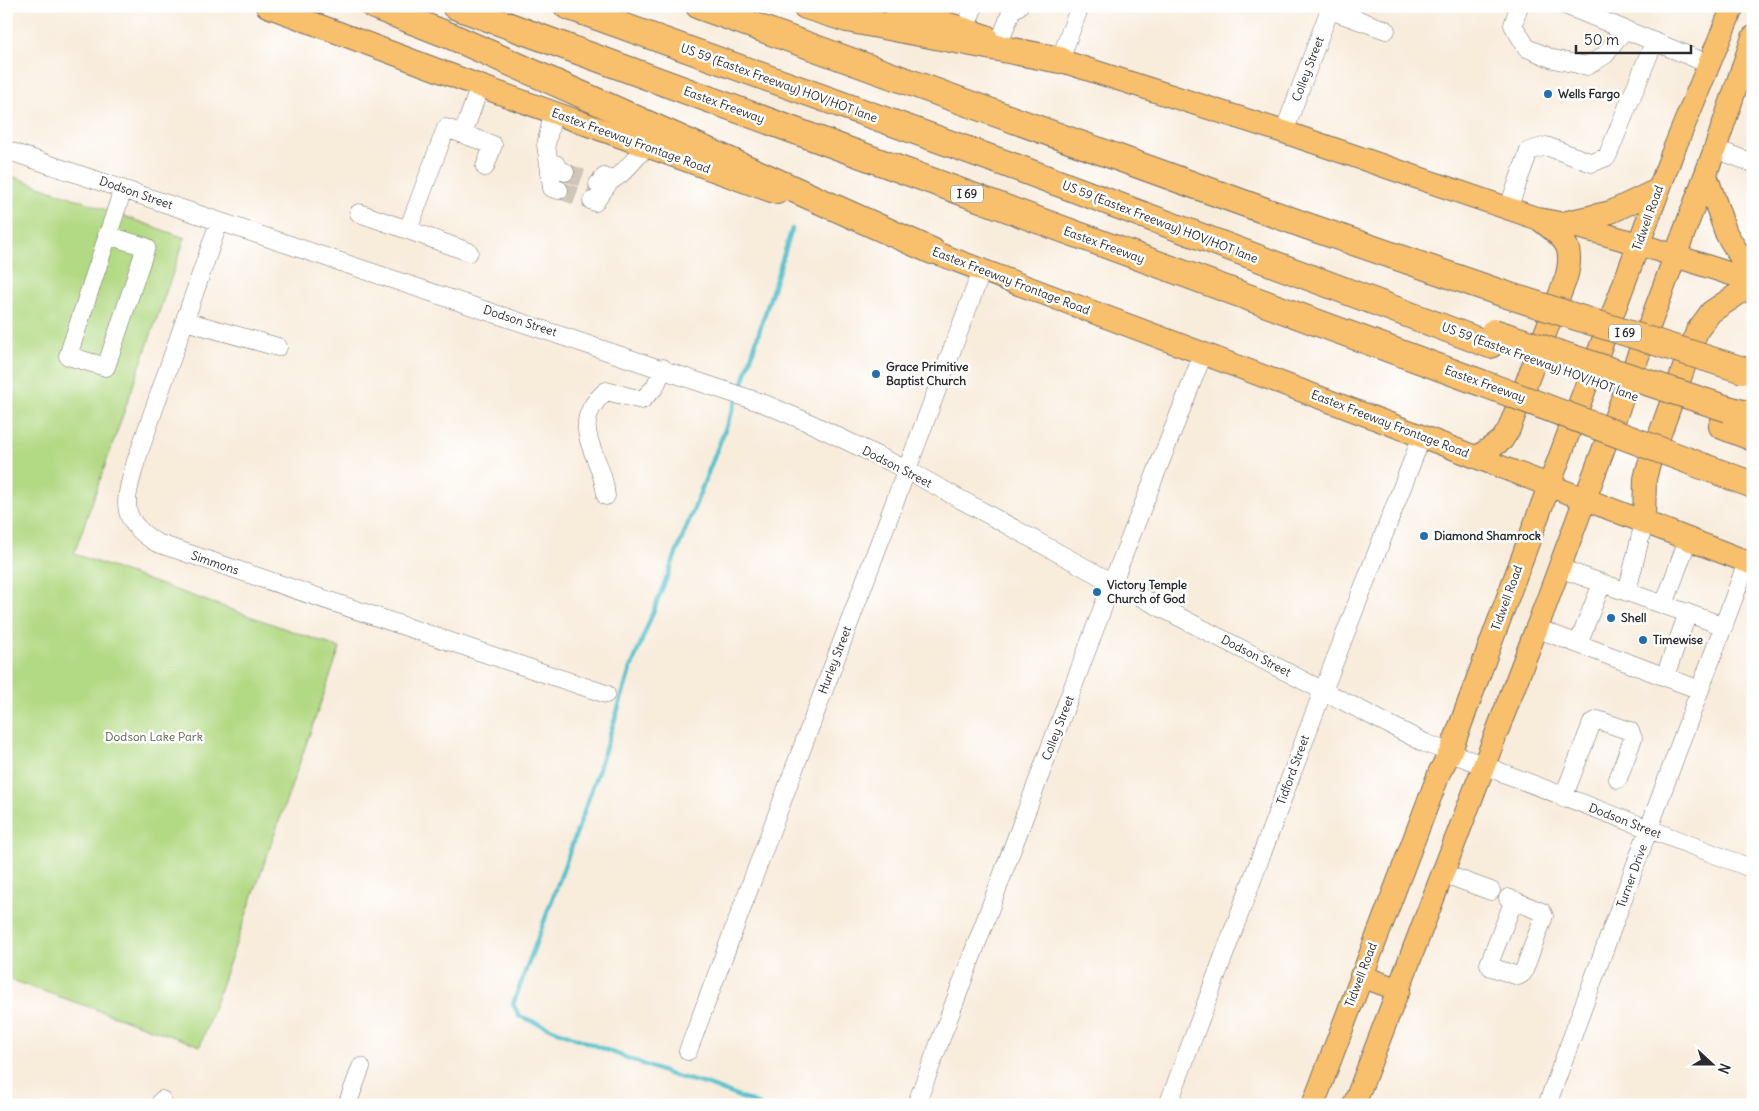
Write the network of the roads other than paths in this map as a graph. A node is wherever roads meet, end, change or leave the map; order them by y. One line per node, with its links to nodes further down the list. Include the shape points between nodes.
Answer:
1 (267, 6): 23 (main road, Eastex Freeway Frontage Road)
2 (374, 6): 45 (highway, via 454,37)
3 (455, 6): 61 (highway, Eastex Freeway / I 69, bridge)
4 (566, 6): 56 (highway, US 59 (Eastex Freeway) HOV/HOT lane, bridge, via 1190,233)
5 (699, 6): 54 (highway, I 69, bridge, via 1507,295)
6 (806, 6): 21 (highway, via 847,19)
7 (894, 6): 15 (main road)
8 (974, 6): 15 (street)
9 (1080, 6): 21 (street)
10 (1519, 6): 17 (street, via 1512,25 1528,48 1553,59 1587,66 1605,55)
11 (1566, 6): 17 (street)
12 (1733, 6): 22 (main road, Tidwell Road)
13 (1011, 7): 19 (street)
14 (1330, 8): 16 (street); 25 (street, Colley Street)
15 (965, 29): 19 (main road)
16 (1386, 30)
17 (1624, 30): 20 (street)
18 (1753, 37): 28 (main road)
19 (1000, 41): 21 (main road)
20 (1654, 42): 22 (street); 37 (street, via 1607,157 1592,163 1546,146 1530,151)
21 (1060, 60): 25 (main road)
22 (1709, 64): 34 (main road, Tidwell Road)
23 (480, 86): 24 (main road, Eastex Freeway Frontage Road); 26 (street)
24 (553, 113): 27 (main road, Eastex Freeway Frontage Road); 35 (street, via 546,145 561,166 552,188)
25 (1284, 132): 37 (main road)
26 (463, 134): 31 (street, via 493,145); 42 (street, via 446,128)
27 (646, 147): 36 (street, via 615,180 602,180); 45 (main road, Eastex Freeway Frontage Road)
28 (1715, 149): 30 (street); 32 (main road)
29 (6, 150): 33 (street, Dodson Street)
30 (1752, 162)
31 (485, 167)
32 (1706, 175): 47 (main road); 49 (main road, via 1726,233)
33 (123, 189): 40 (street, Dodson Street); 43 (street)
34 (1659, 189): 41 (main road, via 1611,212); 44 (main road, Tidwell Road)
35 (560, 190)
36 (592, 201)
37 (1508, 209): 39 (main road)
38 (359, 213): 42 (street)
39 (1539, 219): 41 (main road); 59 (main road, via 1565,242 1570,253 1566,278 1509,429 1502,440)
40 (219, 222): 50 (street, Simmons); 53 (street, Dodson Street)
41 (1562, 223): 44 (main road)
42 (408, 230): 46 (street)
43 (107, 235): 43 (street, via 68,356 106,367 146,247)
44 (1638, 245): 47 (main road); 62 (main road, Tidwell Road)
45 (932, 251): 48 (main road, Eastex Freeway Frontage Road)
46 (469, 252)
47 (1675, 256): 49 (main road); 64 (main road)
48 (982, 270): 52 (main road, Eastex Freeway Frontage Road); 60 (street, Hurley Street)
49 (1753, 281): 65 (main road, via 1711,312 1697,331 1647,473)
50 (185, 321): 51 (street); 80 (street, Simmons, via 126,497 129,515 137,532 157,544)
51 (278, 347)
52 (1204, 354): 57 (main road, Eastex Freeway Frontage Road); 69 (street, Colley Street)
53 (663, 368): 60 (street, Dodson Street, via 812,424); 63 (street, via 655,387 642,400 606,391 595,400 587,418 586,436 605,478)
54 (1748, 372)
55 (1753, 417): 56 (highway)
56 (1725, 418): 58 (highway)
57 (1422, 436): 59 (main road, Eastex Freeway Frontage Road); 79 (street, Tidford Street)
58 (1753, 437)
59 (1477, 458): 62 (main road, Eastex Freeway Frontage Road)
60 (906, 470): 69 (street, Dodson Street); 91 (street, Hurley Street)
61 (1753, 485)
62 (1549, 486): 64 (main road, Eastex Freeway Frontage Road); 81 (main road, Tidwell Road)
63 (606, 496)
64 (1584, 499): 65 (main road, Eastex Freeway Frontage Road); 68 (main road)
65 (1644, 522): 66 (main road, Eastex Freeway Frontage Road); 71 (street)
66 (1688, 539): 67 (main road, Eastex Freeway Frontage Road); 72 (street)
67 (1750, 563): 74 (street, Turner Drive)
68 (1559, 568): 70 (street); 75 (main road)
69 (1113, 582): 79 (street, Dodson Street); 94 (street, Colley Street)
70 (1602, 583): 71 (street); 76 (street)
71 (1627, 592): 72 (street)
72 (1664, 605): 73 (street)
73 (1688, 614): 74 (street); 77 (street)
74 (1724, 626): 78 (street, Turner Drive)
75 (1536, 628): 76 (street); 82 (main road)
76 (1578, 644): 77 (street)
77 (1665, 676): 78 (street)
78 (1700, 690): 85 (street, Turner Drive)
79 (1324, 691): 81 (street, Dodson Street); 95 (street, Tidford Street)
80 (606, 694)
81 (1450, 753): 82 (street, Dodson Street); 89 (main road, Tidwell Road, via 1440,771)
82 (1483, 766): 84 (street, Dodson Street); 87 (main road)
83 (1618, 779): 84 (street, via 1633,738 1630,731 1598,720 1592,723)
84 (1563, 798): 85 (street, Dodson Street)
85 (1649, 830): 86 (street, Dodson Street); 98 (street, Turner Drive)
86 (1753, 870)
87 (1442, 873): 88 (street); 90 (main road)
88 (1491, 891)
89 (1361, 976): 90 (main road); 96 (main road, Tidwell Road)
90 (1399, 990): 97 (main road)
91 (688, 1051)
92 (361, 1067): 93 (street)
93 (348, 1105)
94 (916, 1105)
95 (1168, 1105)
96 (1313, 1105)
97 (1354, 1105)
98 (1547, 1105)

